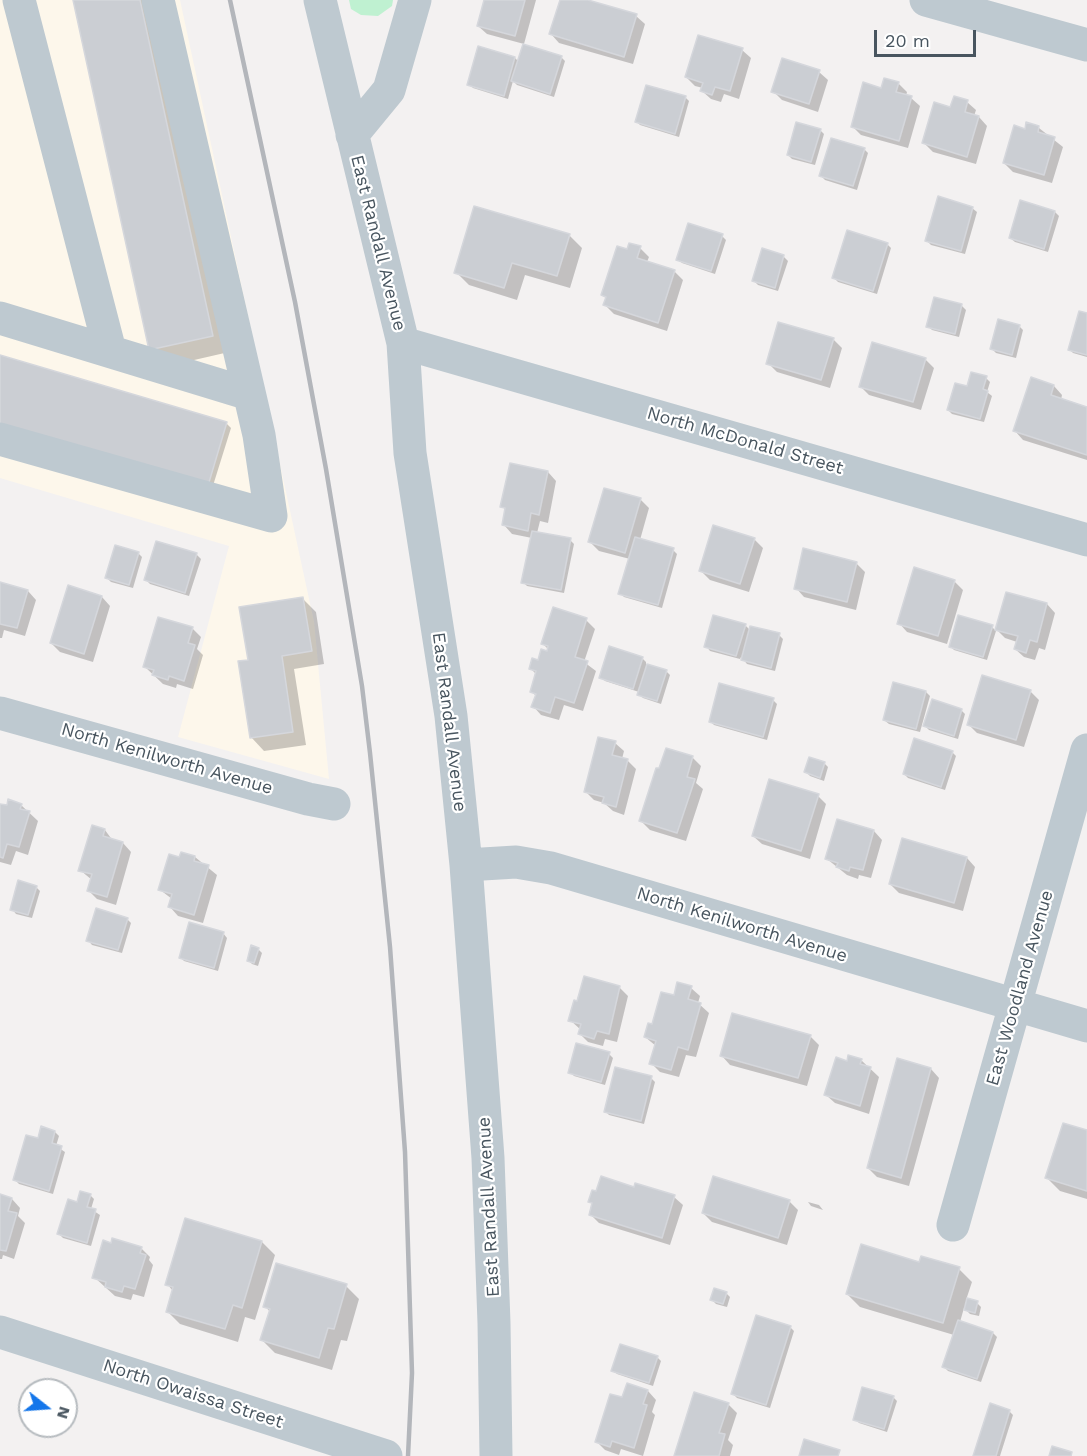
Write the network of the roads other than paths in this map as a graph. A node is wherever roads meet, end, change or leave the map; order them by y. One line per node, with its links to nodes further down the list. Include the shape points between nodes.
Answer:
1 (19, 0): 10 (street)
2 (158, 0): 11 (street)
3 (320, 0): 7 (street, East Randall Avenue)
4 (415, 0): 7 (street, via 389,90)
5 (926, 0): 6 (street)
6 (1087, 45)
7 (352, 135): 9 (street, East Randall Avenue)
8 (0, 318): 10 (street)
9 (403, 343): 13 (street, North McDonald Street); 17 (street, East Randall Avenue, via 410,453 451,716)
10 (110, 351): 11 (street)
11 (249, 394): 12 (street, via 271,516)
12 (0, 439)
13 (1087, 540)
14 (0, 713): 16 (street, North Kenilworth Avenue)
15 (1087, 750): 18 (street, East Woodland Avenue)
16 (334, 804)
17 (466, 865): 18 (street, North Kenilworth Avenue, via 516,862 551,868); 23 (street, East Randall Avenue, via 488,1158)
18 (1015, 1006): 19 (street, North Kenilworth Avenue); 20 (street, East Woodland Avenue)
19 (1087, 1026)
20 (953, 1225)
21 (0, 1332): 22 (street, North Owaissa Street)
22 (386, 1456)
23 (496, 1456)

